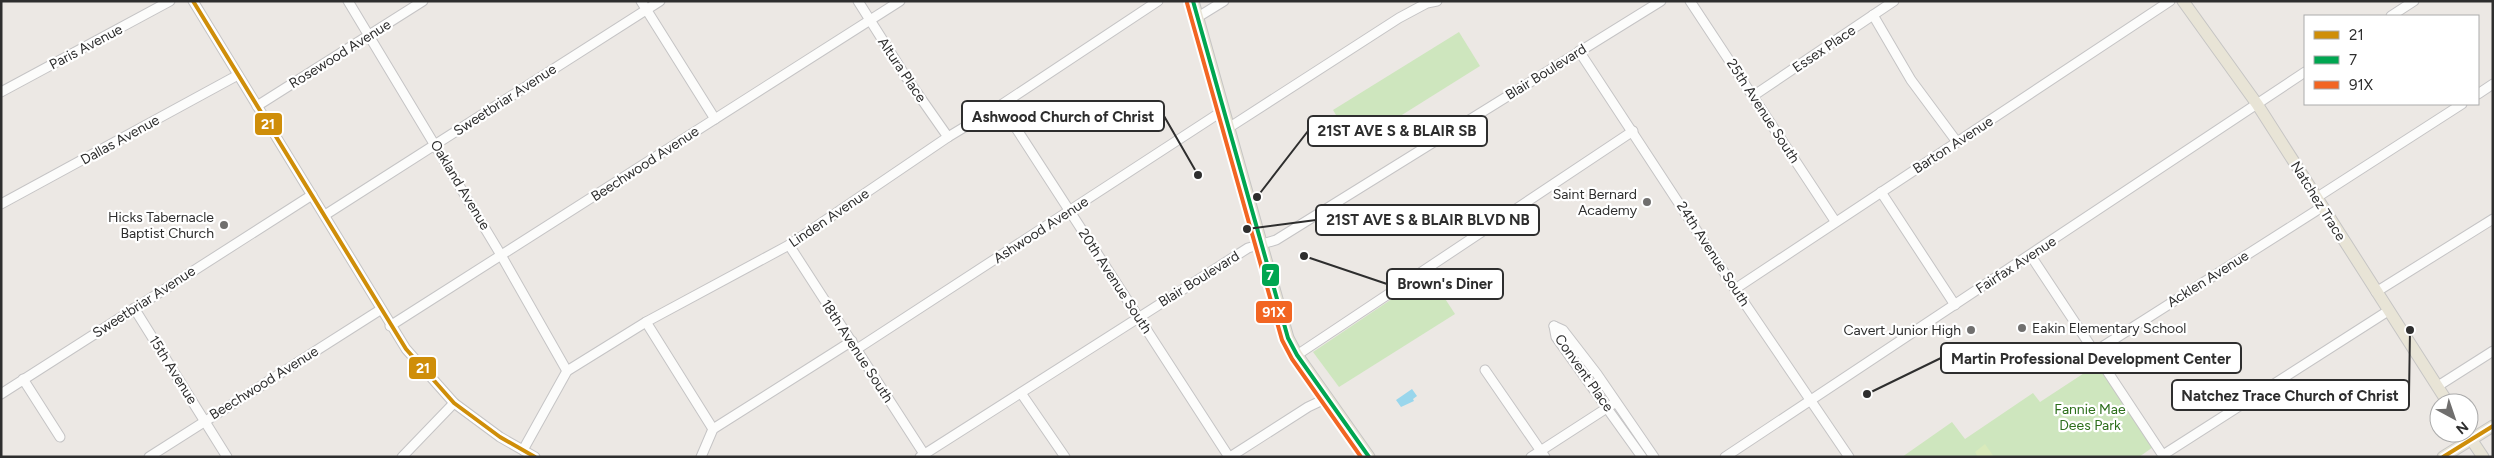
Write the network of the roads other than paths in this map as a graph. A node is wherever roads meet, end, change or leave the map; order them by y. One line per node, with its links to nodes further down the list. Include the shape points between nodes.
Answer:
1 (170, 1): 30 (street, Paris Avenue)
2 (193, 1): 28 (street)
3 (348, 1): 25 (street, Oakland Avenue)
4 (423, 1): 25 (street, Rosewood Avenue)
5 (641, 1): 20 (street)
6 (660, 1): 20 (street, Sweetbriar Avenue)
7 (858, 1): 24 (street, Altura Place)
8 (900, 1): 24 (street, Beechwood Avenue)
9 (1158, 1): 34 (street, Linden Avenue)
10 (1193, 1): 23 (main road)
11 (1224, 1): 23 (street)
12 (1437, 1): 39 (street, via 1399,18)
13 (1660, 1): 19 (street, Blair Boulevard)
14 (1690, 1): 32 (street, 25th Avenue South)
15 (1894, 1): 21 (street, Essex Place)
16 (2170, 1): 42 (street, Barton Avenue)
17 (2183, 1): 33 (main road, Natchez Trace)
18 (2414, 1): 22 (street)
19 (1650, 4): 26 (street, Blair Boulevard)
20 (646, 10): 38 (street); 43 (street, Sweetbriar Avenue)
21 (1873, 15): 32 (street, Essex Place); 42 (street, via 1912,80)
22 (2393, 15)
23 (1198, 16): 37 (main road)
24 (870, 20): 38 (street, Beechwood Avenue); 41 (street, Altura Place)
25 (369, 35): 36 (street, Rosewood Avenue); 43 (street, Oakland Avenue)
26 (1580, 51): 40 (street, 24th Avenue South); 53 (street, Blair Boulevard, via 1276,240)
27 (2304, 73): 33 (street, Fairfax Avenue)
28 (238, 75): 36 (street); 47 (street, Dallas Avenue)
29 (2493, 84): 31 (street)
30 (1, 92)
31 (2479, 93)
32 (1753, 96): 51 (street, 25th Avenue South)
33 (2257, 104): 46 (main road, Natchez Trace); 55 (street, Fairfax Avenue)
34 (1002, 105): 41 (street, Linden Avenue); 48 (street, 20th Avenue South)
35 (2461, 105): 46 (street, Acklen Avenue)
36 (257, 106): 45 (street)
37 (1224, 110): 39 (main road); 48 (street, Ashwood Avenue)
38 (715, 119): 54 (street, Beechwood Avenue)
39 (1230, 127): 53 (main road)
40 (1633, 131): 56 (street, 24th Avenue South); 68 (street)
41 (948, 137): 52 (street, Linden Avenue)
42 (1957, 142): 44 (street, Barton Avenue)
43 (435, 145): 49 (street, Sweetbriar Avenue); 54 (street, Oakland Avenue)
44 (1880, 192): 51 (street, Barton Avenue); 58 (street)
45 (312, 195): 49 (street); 59 (street, Sweetbriar Avenue)
46 (2319, 202): 57 (main road, Natchez Trace); 67 (street, Acklen Avenue)
47 (1, 204)
48 (1069, 212): 62 (street, 20th Avenue South); 65 (street, Ashwood Avenue)
49 (325, 215): 60 (street)
50 (2493, 219): 57 (street)
51 (1836, 222): 56 (street, Barton Avenue)
52 (789, 245): 63 (street, Linden Avenue); 65 (street, 18th Avenue South)
53 (1261, 245): 62 (street, Blair Boulevard, via 1248,248); 68 (main road, via 1280,315)
54 (501, 255): 64 (street, Beechwood Avenue); 70 (street, Oakland Avenue)
55 (2031, 256): 58 (street, Fairfax Avenue); 67 (street)
56 (1736, 289): 77 (street, 24th Avenue South)
57 (2376, 292): 61 (main road, Natchez Trace)
58 (1956, 305): 77 (street, Fairfax Avenue)
59 (134, 308): 71 (street, Sweetbriar Avenue); 81 (street, 15th Avenue)
60 (380, 310): 64 (street); 81 (street, Beechwood Avenue)
61 (2388, 311): 72 (main road, Natchez Trace); 91 (street)
62 (1138, 317): 73 (street, Blair Boulevard); 98 (street, 20th Avenue South)
63 (646, 322): 70 (street, Linden Avenue); 83 (street)
64 (390, 326): 79 (street, via 425,373)
65 (854, 345): 83 (street, Ashwood Avenue); 90 (street, 18th Avenue South)
66 (2493, 351): 72 (street)
67 (2094, 352): 91 (street)
68 (1297, 355): 76 (main road)
69 (1485, 370): 89 (street)
70 (567, 371): 88 (street, Linden Avenue)
71 (24, 380): 75 (street, Sweetbriar Avenue); 85 (street)
72 (2438, 386): 74 (main road, Natchez Trace)
73 (1022, 393): 90 (street, Blair Boulevard); 97 (street)
74 (2442, 393)
75 (1, 394)
76 (1327, 398): 98 (street); 99 (main road)
77 (1810, 400): 103 (street, Fairfax Avenue); 104 (street, 24th Avenue South)
78 (1616, 402): 80 (street); 80 (street, Convent Place, via 1563,330 1554,326 1556,337); 102 (street, Convent Place)
79 (454, 403): 88 (street); 94 (street)
80 (1608, 407): 89 (street); 101 (street, Convent Place)
81 (205, 421): 92 (street, Beechwood Avenue); 93 (street, 15th Avenue)
82 (2493, 426): 84 (main road)
83 (713, 429): 96 (street)
84 (2479, 432)
85 (60, 437)
86 (2460, 443): 105 (main road)
87 (2474, 443): 106 (main road)
88 (523, 450): 95 (street)
89 (1543, 453): 100 (street)
90 (924, 456)
91 (2163, 456)
92 (149, 457)
93 (227, 457)
94 (402, 457)
95 (535, 457)
96 (701, 457)
97 (1065, 457)
98 (1230, 457)
99 (1369, 457)
100 (1531, 457)
101 (1642, 457)
102 (1654, 457)
103 (1725, 457)
104 (1850, 457)
105 (2442, 457)
106 (2483, 457)

